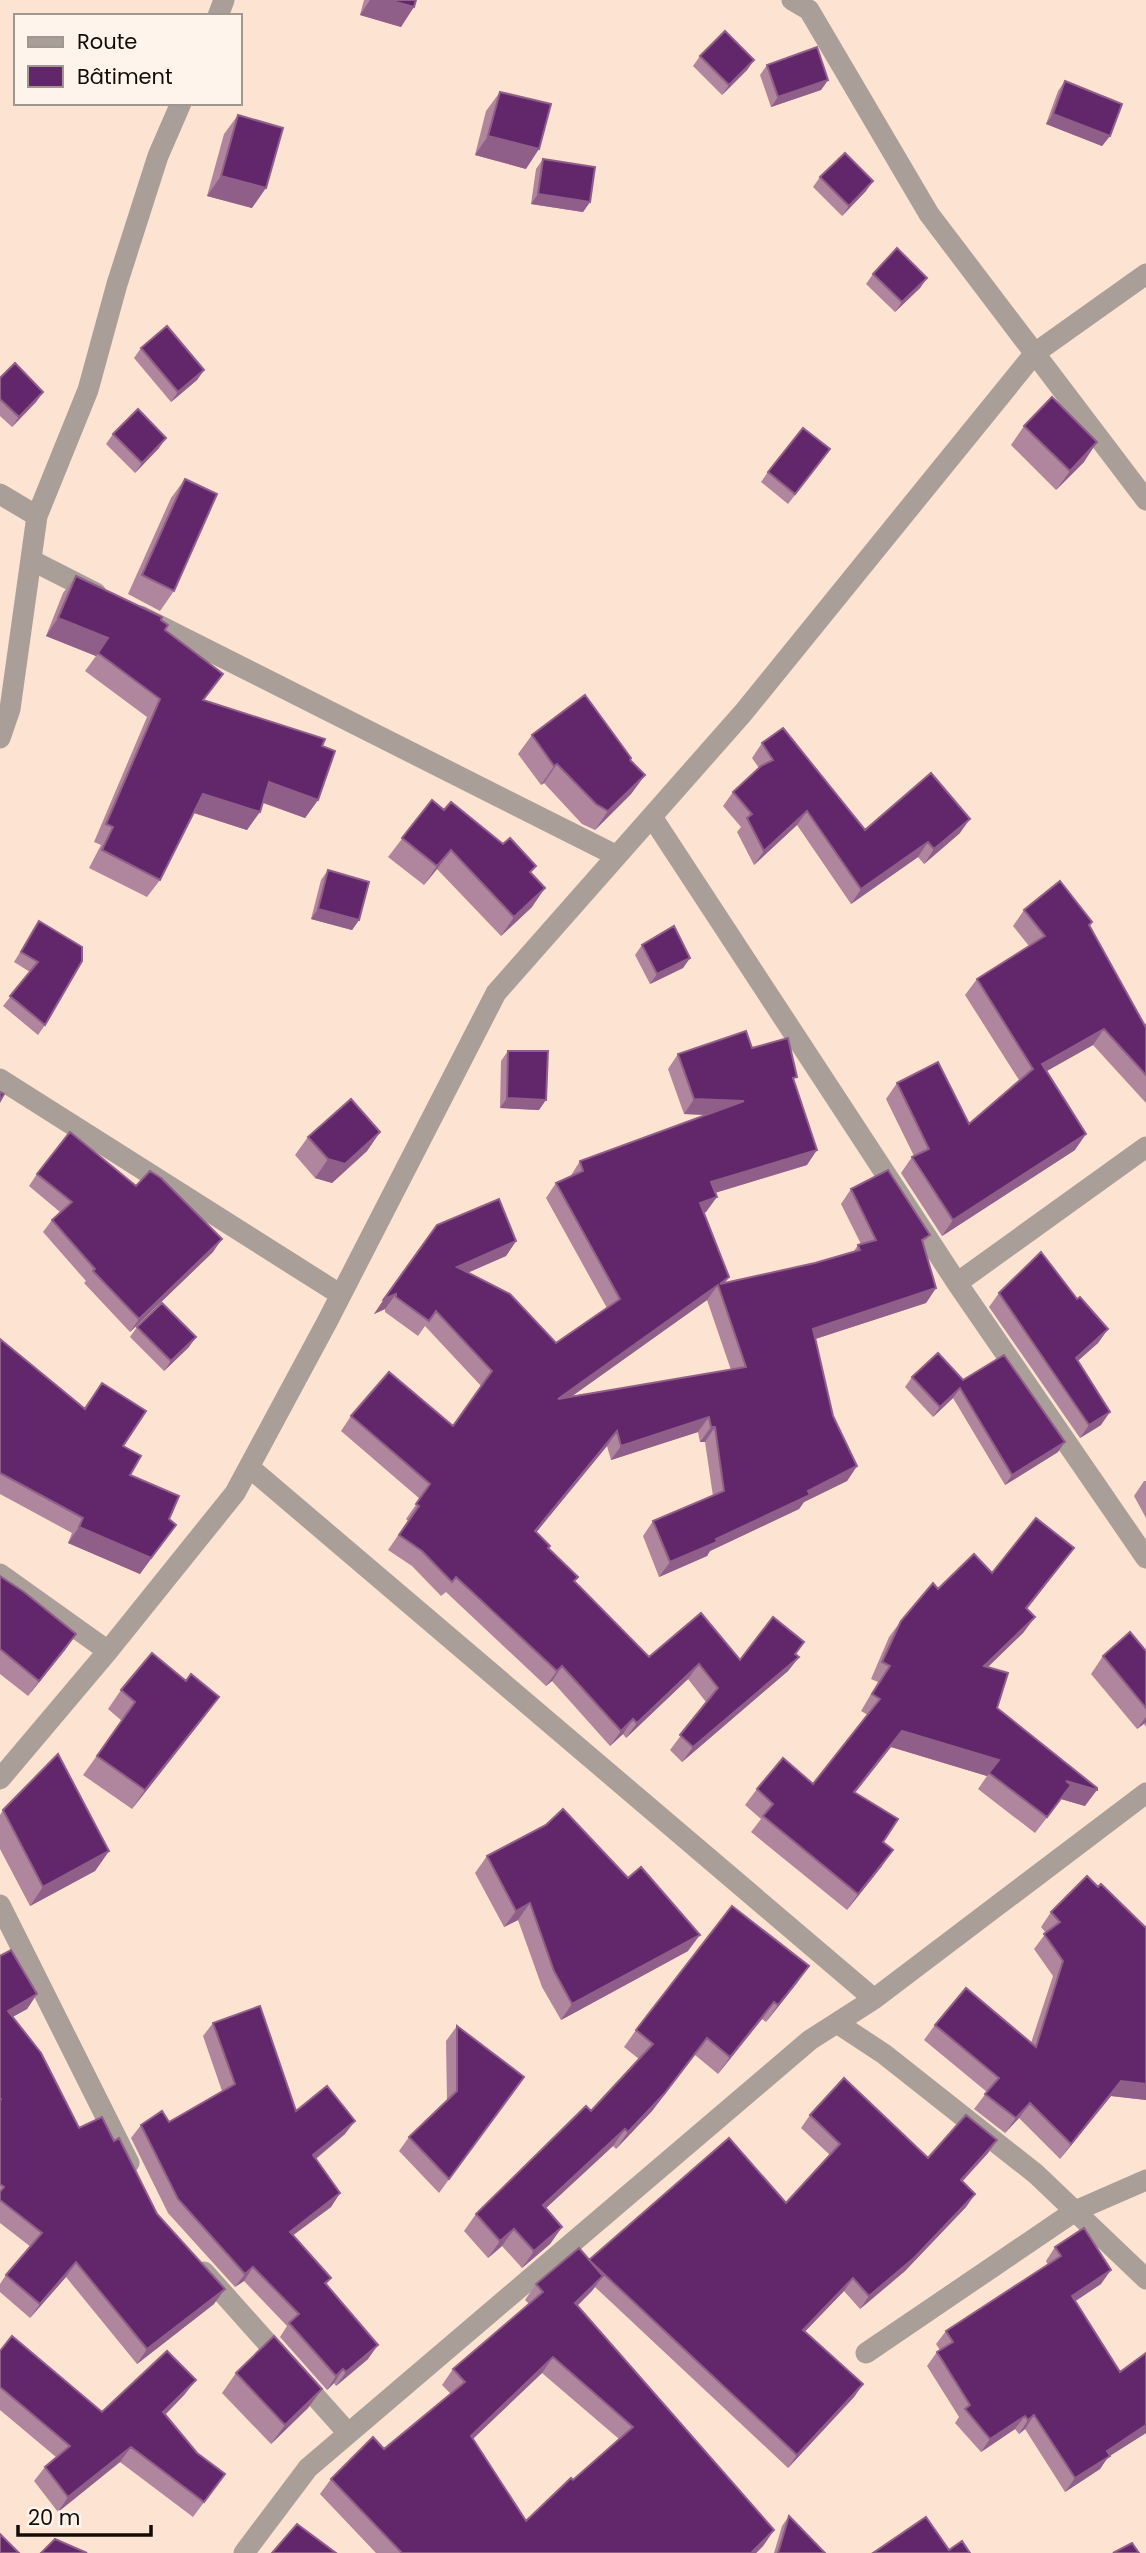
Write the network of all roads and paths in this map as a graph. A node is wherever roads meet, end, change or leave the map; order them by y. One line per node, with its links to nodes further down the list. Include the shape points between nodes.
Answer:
1 (806, 3): 4 (street, via 929,214)
2 (180, 105): 7 (street, via 158,156 88,390)
3 (1146, 274): 4 (street)
4 (1035, 353): 6 (street); 10 (street, via 752,702)
5 (0, 494): 7 (street)
6 (1146, 500)
7 (37, 516): 8 (street)
8 (31, 560): 9 (street, via 10,709); 11 (street)
9 (0, 738)
10 (652, 817): 11 (street); 14 (street)
11 (617, 856): 15 (street, via 496,993)
12 (0, 1079): 15 (street)
13 (1146, 1147): 14 (street)
14 (957, 1283): 17 (street)
15 (341, 1295): 16 (street)
16 (249, 1467): 19 (street, via 234,1493); 23 (street)
17 (1146, 1558)
18 (0, 1574): 19 (street)
19 (108, 1651): 20 (street)
20 (0, 1779)
21 (1146, 1793): 23 (street)
22 (0, 1905): 26 (street)
23 (874, 1999): 24 (street)
24 (837, 2023): 27 (street, via 884,2054 1025,2165); 31 (street, via 810,2040)
25 (1146, 2180): 27 (street)
26 (139, 2183)
27 (1075, 2211): 29 (street); 30 (street)
28 (193, 2260): 31 (street)
29 (1146, 2279)
30 (866, 2353)
31 (348, 2433): 32 (street, via 308,2468)
32 (244, 2553)

